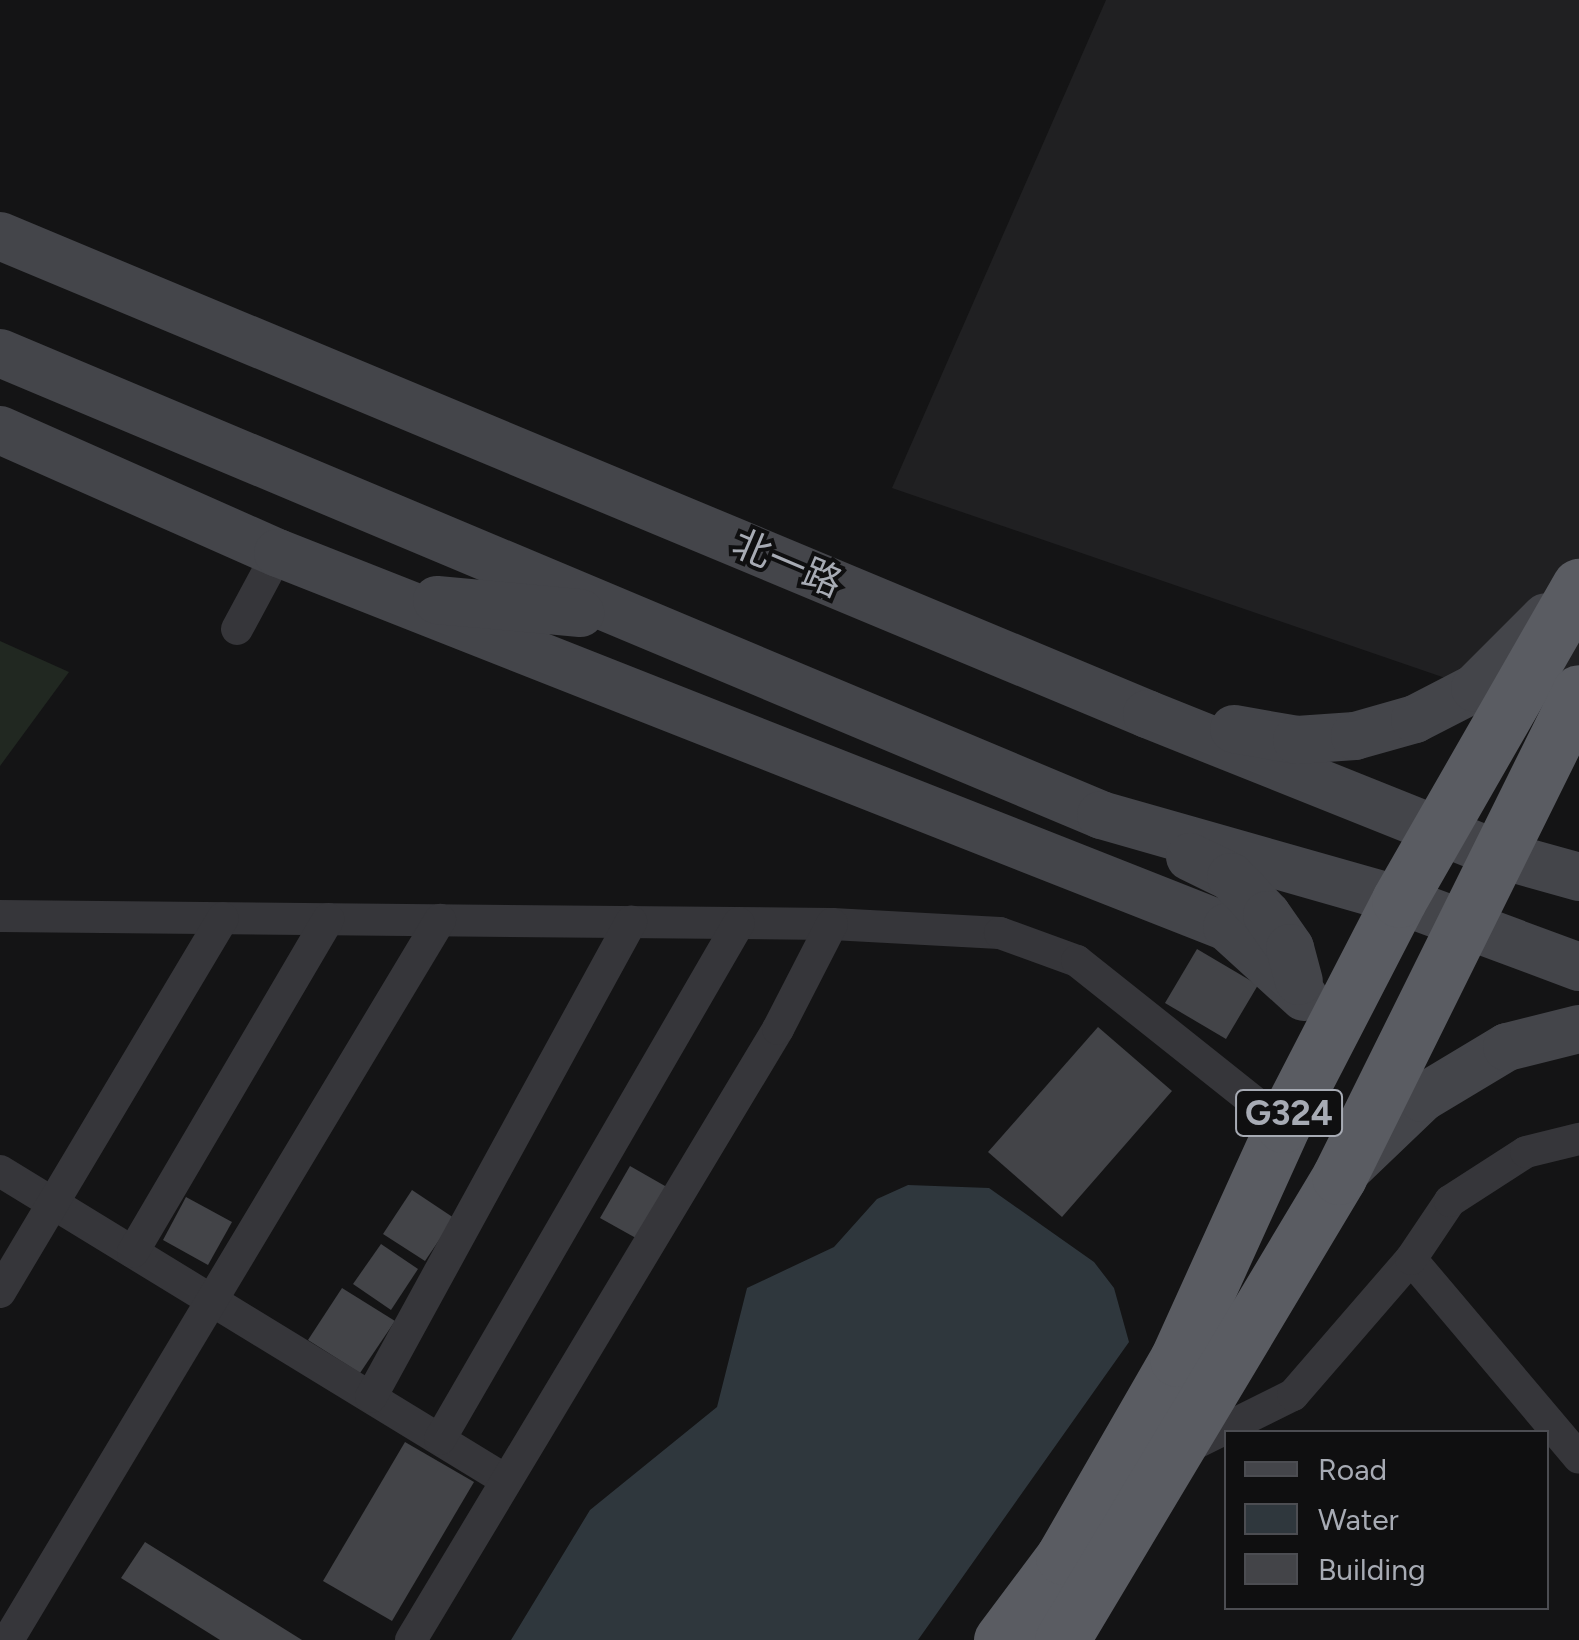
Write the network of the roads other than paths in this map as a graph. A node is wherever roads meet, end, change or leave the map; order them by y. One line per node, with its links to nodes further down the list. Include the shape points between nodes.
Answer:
1 (0, 236): 11 (main road, 北一路)
2 (0, 352): 8 (main road)
3 (0, 430): 4 (main road)
4 (278, 553): 7 (main road); 9 (street)
5 (1579, 575): 11 (main road, via 1524,646 1475,688 1414,719 1354,736 1297,740)
6 (1579, 586): 13 (highway, G324)
7 (384, 595): 8 (main road); 26 (main road, via 1227,927)
8 (625, 618): 12 (main road)
9 (237, 629)
10 (1579, 692): 14 (highway, G324)
11 (1147, 714): 13 (main road, 北一路)
12 (1101, 814): 16 (main road); 26 (main road, via 1231,877 1290,948)
13 (1435, 831): 14 (main road, 北一路); 16 (highway, G324)
14 (1497, 854): 15 (main road, 北一路); 23 (highway, G324)
15 (1579, 877)
16 (1399, 900): 23 (main road); 28 (highway, G324)
17 (0, 916): 18 (street)
18 (223, 918): 19 (street); 32 (street)
19 (328, 919): 20 (street); 33 (street)
20 (440, 920): 21 (street); 36 (street)
21 (631, 922): 22 (street); 37 (street)
22 (739, 923): 24 (street); 38 (street)
23 (1459, 923): 25 (main road); 31 (highway, G324)
24 (832, 924): 28 (street, via 1000,933 1077,961); 41 (street, via 778,1029)
25 (1579, 967)
26 (1304, 997): 28 (main road, via 1303,1048)
27 (1570, 1035): 31 (main road, via 1507,1048 1422,1098)
28 (1283, 1126): 44 (highway, G324, via 1177,1359 1062,1556)
29 (1579, 1139): 34 (street, via 1526,1152 1450,1201)
30 (0, 1171): 32 (street)
31 (1339, 1177): 39 (highway, G324)
32 (52, 1203): 33 (street); 35 (street)
33 (133, 1252): 36 (street)
34 (1411, 1260): 39 (street, via 1293,1395); 40 (street)
35 (0, 1292)
36 (213, 1301): 37 (street); 42 (street)
37 (371, 1397): 38 (street)
38 (440, 1439): 41 (street)
39 (1178, 1452): 45 (highway, G324)
40 (1579, 1458)
41 (504, 1478): 43 (street)
42 (8, 1640)
43 (411, 1640)
44 (1001, 1640)
45 (1062, 1640)

